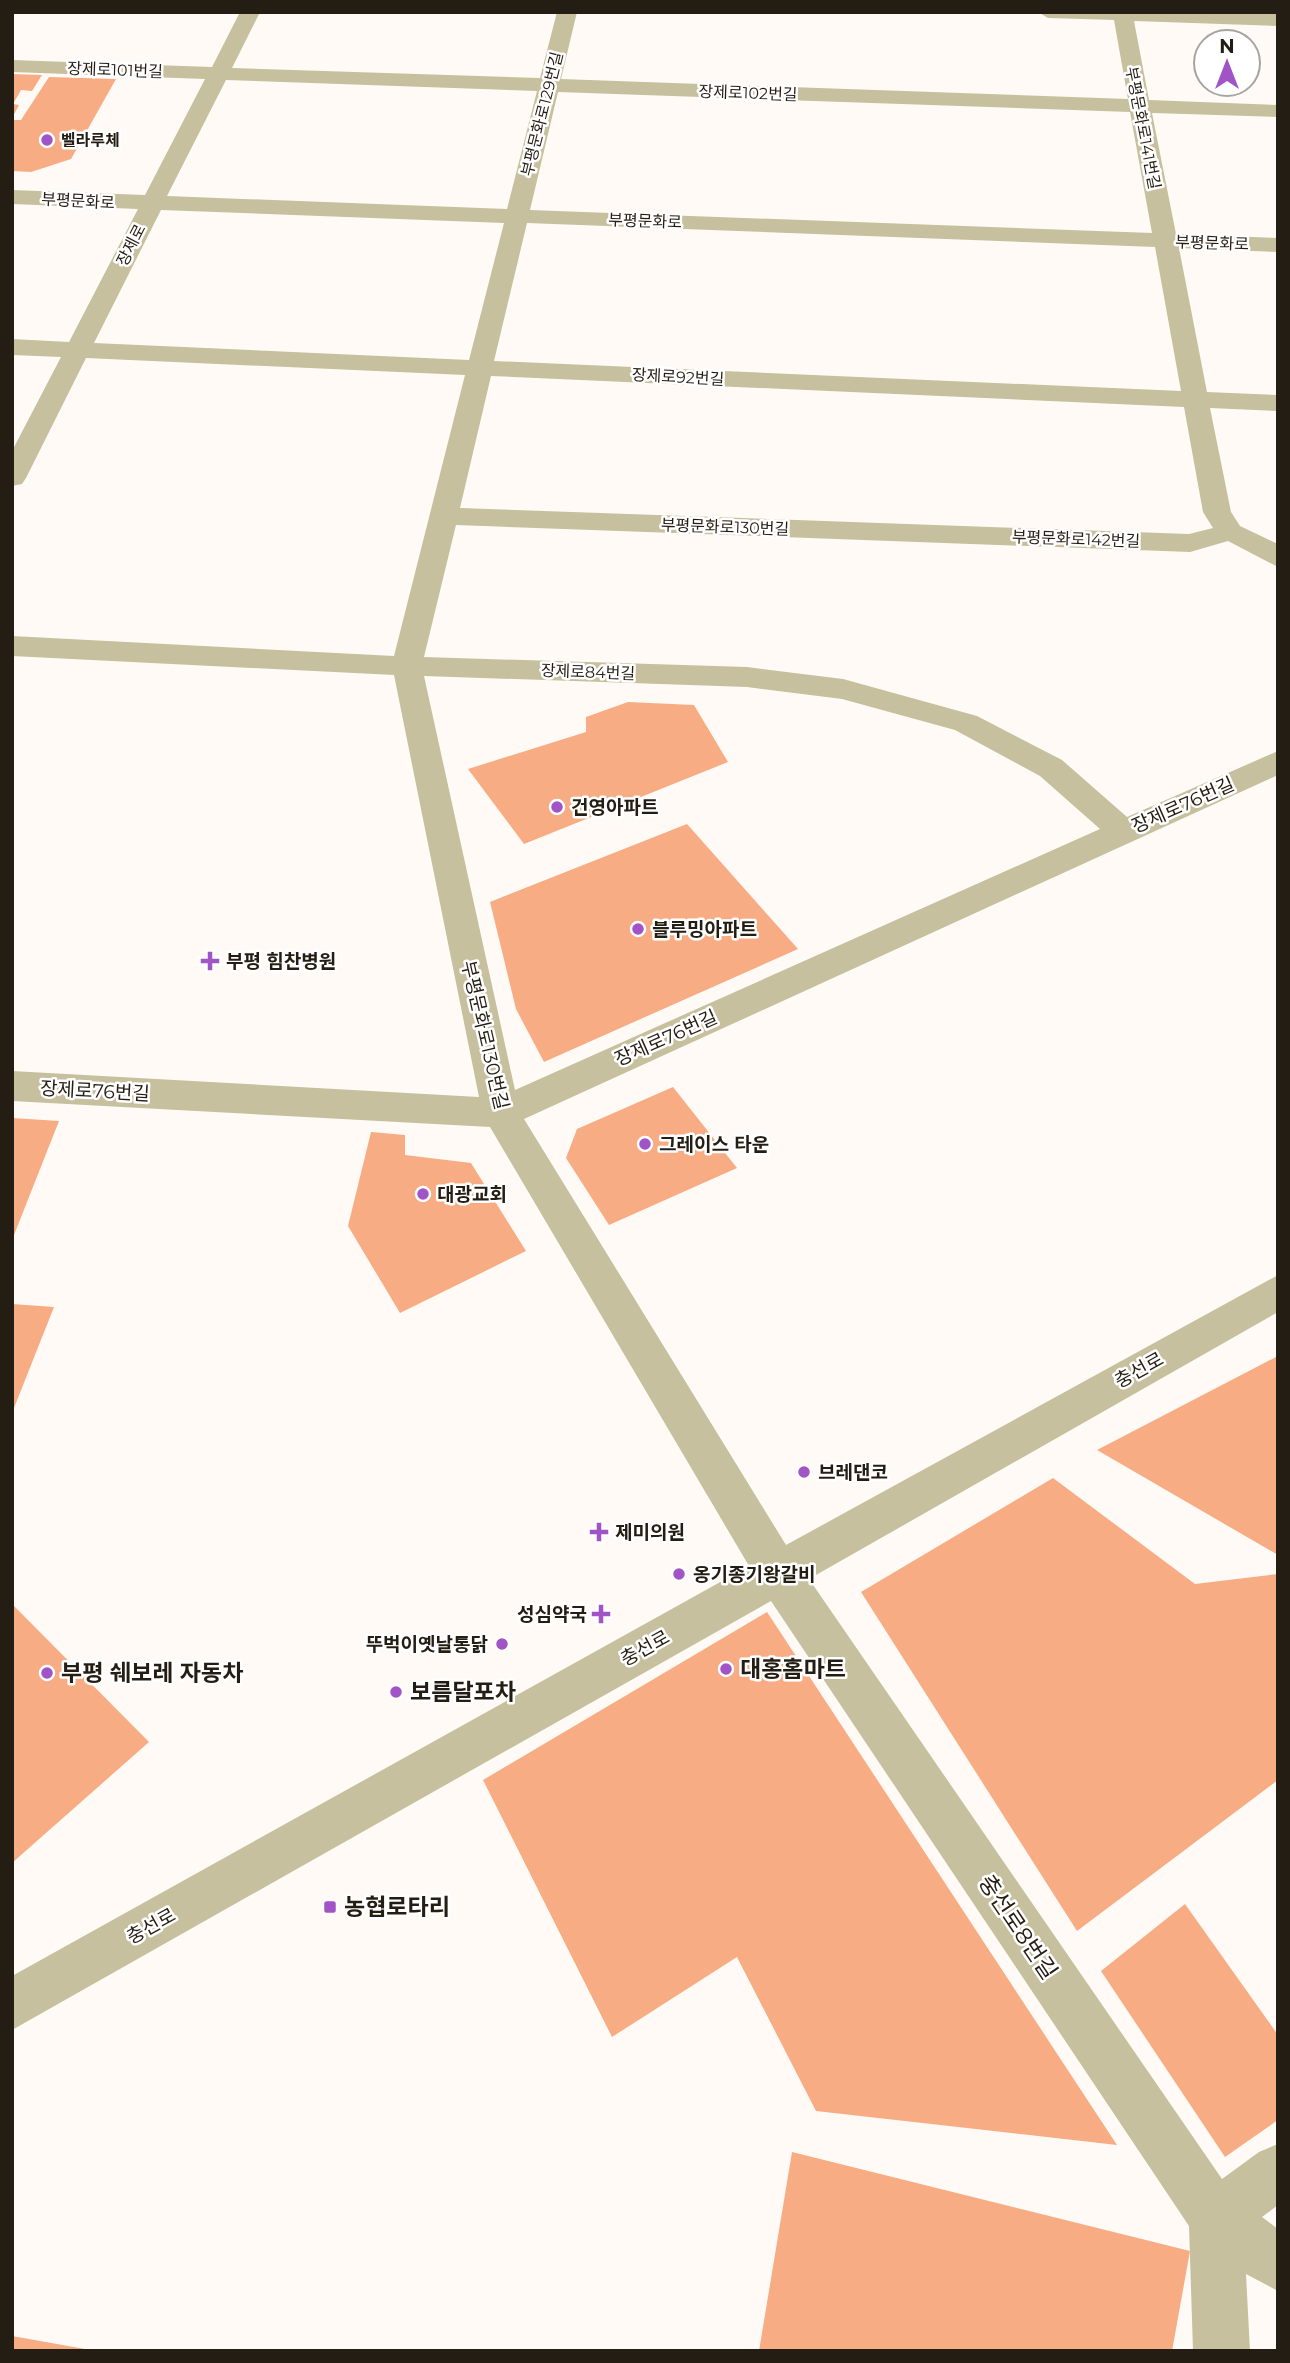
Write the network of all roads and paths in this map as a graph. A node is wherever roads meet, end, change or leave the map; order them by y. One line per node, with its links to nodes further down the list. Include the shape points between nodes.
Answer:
1 (250, 12): 7 (street, 장제로)
2 (567, 12): 8 (street, 부평문화로129번길)
3 (1048, 12): 4 (street)
4 (1122, 13): 5 (street); 9 (street, 부평문화로141번길)
5 (1278, 20)
6 (12, 66): 7 (street, 장제로101번길)
7 (218, 75): 8 (street, 장제로102번길); 12 (street, 장제로)
8 (549, 86): 9 (street, 장제로102번길); 13 (street, 부평문화로129번길)
9 (1139, 106): 10 (street, 장제로102번길); 14 (street, 부평문화로141번길)
10 (1278, 111)
11 (12, 197): 12 (street, 부평문화로)
12 (152, 204): 13 (street, 부평문화로); 17 (street, 장제로)
13 (518, 216): 14 (street, 부평문화로); 18 (street, 부평문화로130번길)
14 (1165, 241): 15 (street, 부평문화로); 19 (street)
15 (1278, 245)
16 (12, 347): 17 (street, 장제로92번길)
17 (77, 350): 18 (street, 장제로92번길); 21 (street, 장제로)
18 (481, 368): 19 (street, 장제로92번길); 22 (street, 부평문화로130번길)
19 (1196, 400): 20 (street, 장제로92번길); 23 (street, via 1217,512)
20 (1278, 403)
21 (12, 478)
22 (445, 516): 24 (street, 부평문화로130번길); 27 (street, 부평문화로130번길)
23 (1230, 533): 24 (street, 부평문화로142번길, via 1190,543); 25 (street, via 1259,544)
24 (921, 535)
25 (1278, 558)
26 (12, 646): 27 (street, 장제로84번길)
27 (407, 666): 29 (street, 장제로84번길, via 747,677 843,689 966,723 1051,768); 31 (street, 부평문화로130번길)
28 (1278, 762): 29 (street, 장제로76번길)
29 (1124, 832): 31 (street, 장제로76번길)
30 (12, 1086): 31 (street, 장제로76번길)
31 (500, 1113): 33 (street, 부평문화로130번길)
32 (1278, 1292): 33 (street, 충선로)
33 (778, 1573): 34 (street, 충선로); 36 (street, 충선로8번길)
34 (12, 2004)
35 (1278, 2171): 36 (street)
36 (1216, 2218): 37 (street, 충선로8번길); 38 (street)
37 (1278, 2263)
38 (1222, 2351)

